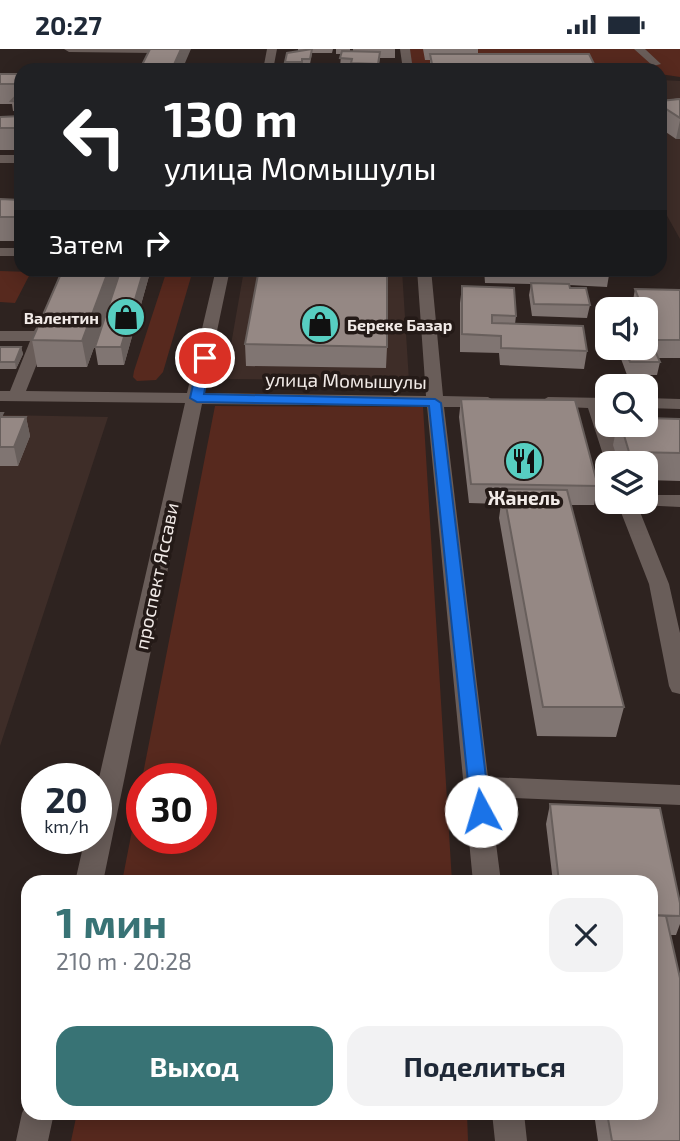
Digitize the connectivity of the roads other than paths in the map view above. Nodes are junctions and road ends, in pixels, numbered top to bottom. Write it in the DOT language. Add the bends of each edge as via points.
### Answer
graph roads {
  1 [pos="69,49"];
  2 [pos="639,49"];
  3 [pos="152,53"];
  4 [pos="655,63"];
  5 [pos="221,277"];
  6 [pos="425,277"];
  7 [pos="50,314"];
  8 [pos="0,336"];
  9 [pos="40,336"];
  10 [pos="8,396"];
  11 [pos="197,398"];
  12 [pos="435,403"];
  13 [pos="595,403"];
  14 [pos="658,403"];
  15 [pos="680,404"];
  16 [pos="658,501"];
  17 [pos="680,501"];
  18 [pos="631,514"];
  19 [pos="680,686"];
  20 [pos="479,787"];
  21 [pos="680,795"];
  22 [pos="91,875"];
  23 [pos="486,875"];
  24 [pos="36,1120"];
  25 [pos="509,1120"];
  26 [pos="32,1141"];
  27 [pos="511,1141"];
  1 -- 3 [label="street"];
  2 -- 4 [label="street"];
  5 -- 11 [label="street, проспект Яссави"];
  6 -- 12 [label="street"];
  7 -- 9 [label="street"];
  8 -- 9 [label="street"];
  9 -- 10 [label="street"];
  10 -- 11 [label="street, улица Момышулы"];
  11 -- 12 [label="street, улица Момышулы"];
  11 -- 22 [label="street, проспект Яссави"];
  12 -- 13 [label="street, улица Момышулы"];
  12 -- 20 [label="street"];
  14 -- 15 [label="street"];
  16 -- 17 [label="street"];
  18 -- 19 [label="street" via="659,584"];
  20 -- 21 [label="street"];
  20 -- 23 [label="street"];
  24 -- 26 [label="street"];
  25 -- 27 [label="street"];
}
